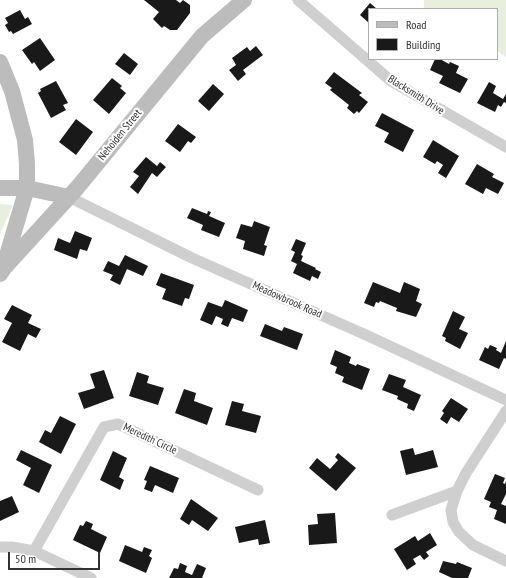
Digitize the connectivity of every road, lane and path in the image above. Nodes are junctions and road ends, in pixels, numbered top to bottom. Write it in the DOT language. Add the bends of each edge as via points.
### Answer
graph roads {
  1 [pos="244,0"];
  2 [pos="298,0"];
  3 [pos="0,62"];
  4 [pos="506,147"];
  5 [pos="0,188"];
  6 [pos="27,188"];
  7 [pos="69,197"];
  8 [pos="2,271"];
  9 [pos="506,400"];
  10 [pos="506,411"];
  11 [pos="258,490"];
  12 [pos="457,491"];
  13 [pos="392,515"];
  14 [pos="0,547"];
  15 [pos="34,551"];
  16 [pos="506,561"];
  17 [pos="91,578"];
  1 -- 7 [label="street, Nehoiden Street" via="202,36"];
  2 -- 4 [label="street, Blacksmith Drive" via="391,81"];
  3 -- 6 [label="street" via="12,91 25,140"];
  5 -- 6 [label="street"];
  6 -- 7 [label="street"];
  6 -- 8 [label="street"];
  7 -- 8 [label="street, Nehoiden Street"];
  7 -- 9 [label="street, Meadowbrook Road" via="192,258"];
  10 -- 12 [label="street"];
  11 -- 15 [label="street, Meredith Circle" via="118,424 104,427"];
  12 -- 13 [label="street"];
  12 -- 16 [label="street" via="451,510 453,522 459,532 473,546"];
  14 -- 15 [label="street"];
  15 -- 17 [label="street"];
}
